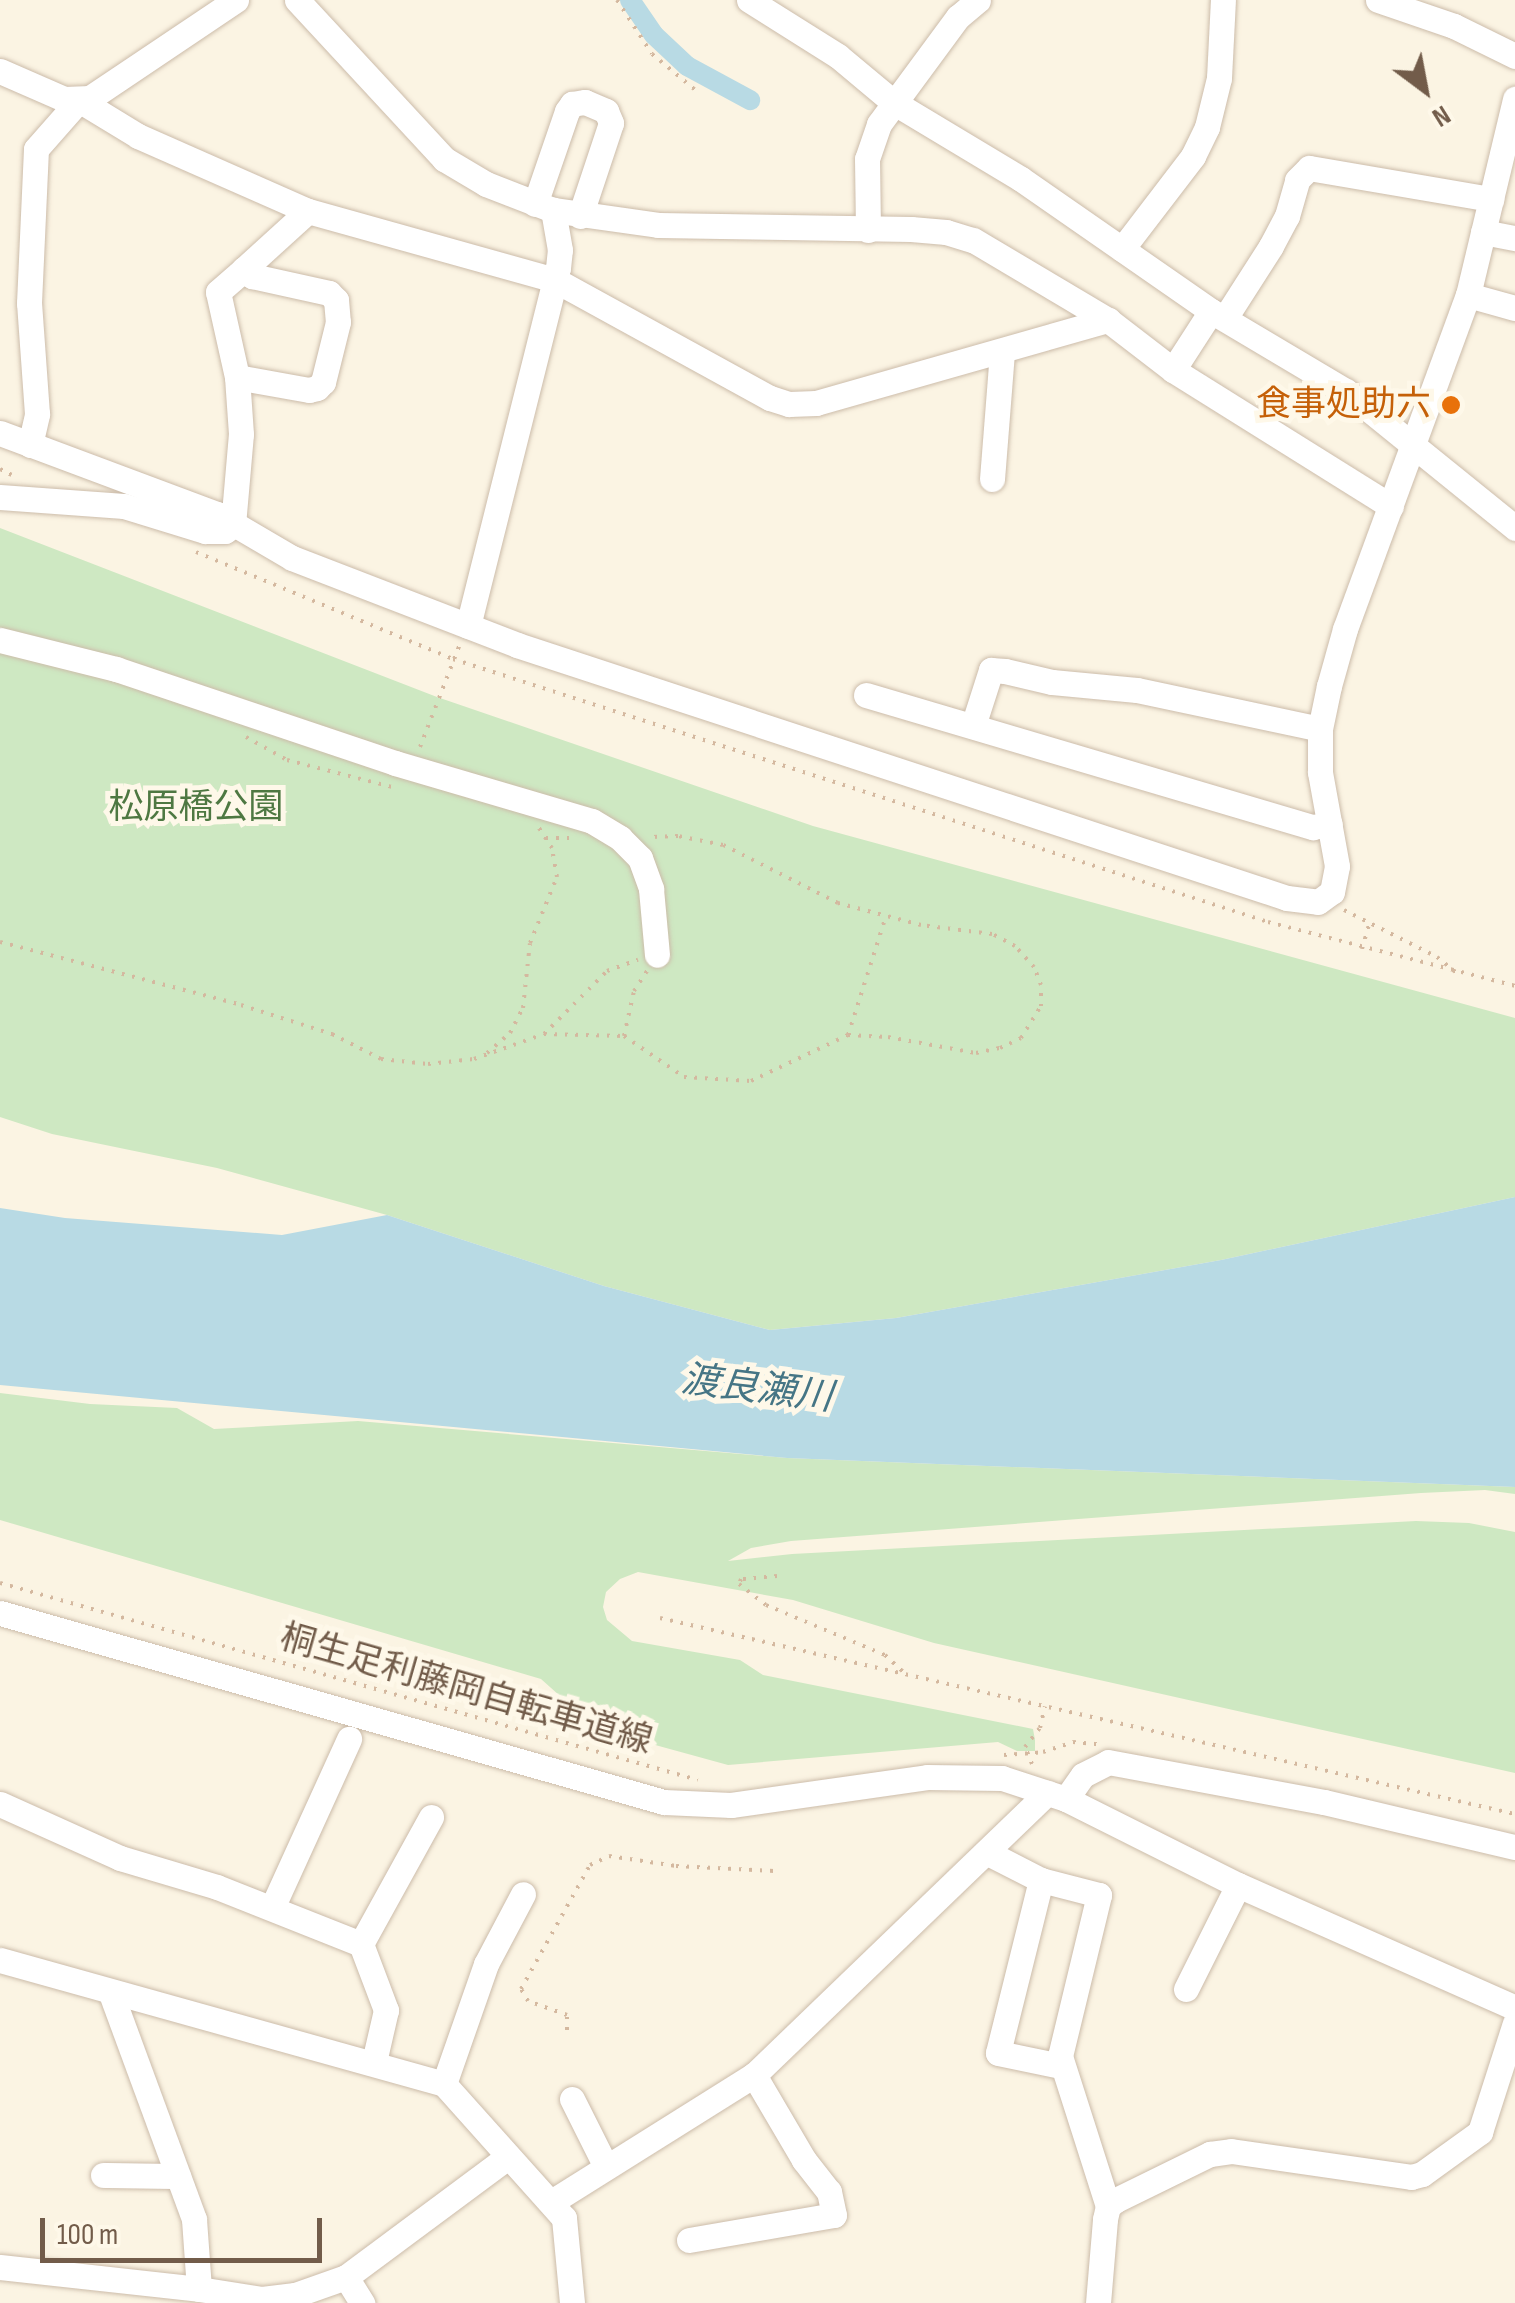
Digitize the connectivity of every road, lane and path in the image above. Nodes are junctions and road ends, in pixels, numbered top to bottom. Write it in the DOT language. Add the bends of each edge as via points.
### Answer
graph roads {
  1 [pos="236,0"];
  2 [pos="296,0"];
  3 [pos="616,0"];
  4 [pos="748,0"];
  5 [pos="978,0"];
  6 [pos="1223,0"];
  7 [pos="1378,0"];
  8 [pos="1515,56"];
  9 [pos="0,71"];
  10 [pos="699,93"];
  11 [pos="1515,99"];
  12 [pos="80,100"];
  13 [pos="893,102"];
  14 [pos="1491,199"];
  15 [pos="544,207"];
  16 [pos="308,211"];
  17 [pos="580,216"];
  18 [pos="868,230"];
  19 [pos="1483,232"];
  20 [pos="1515,238"];
  21 [pos="1122,249"];
  22 [pos="244,269"];
  23 [pos="554,280"];
  24 [pos="1468,296"];
  25 [pos="1515,308"];
  26 [pos="1218,314"];
  27 [pos="1108,320"];
  28 [pos="1002,351"];
  29 [pos="1173,370"];
  30 [pos="238,377"];
  31 [pos="0,433"];
  32 [pos="30,444"];
  33 [pos="1414,446"];
  34 [pos="0,470"];
  35 [pos="992,479"];
  36 [pos="8,487"];
  37 [pos="1390,506"];
  38 [pos="233,525"];
  39 [pos="1515,528"];
  40 [pos="185,548"];
  41 [pos="468,626"];
  42 [pos="0,640"];
  43 [pos="453,659"];
  44 [pos="866,695"];
  45 [pos="973,726"];
  46 [pos="233,730"];
  47 [pos="1320,730"];
  48 [pos="410,779"];
  49 [pos="536,824"];
  50 [pos="1330,824"];
  51 [pos="620,838"];
  52 [pos="1328,899"];
  53 [pos="886,914"];
  54 [pos="1368,922"];
  55 [pos="0,942"];
  56 [pos="1362,948"];
  57 [pos="658,955"];
  58 [pos="1457,974"];
  59 [pos="1515,986"];
  60 [pos="544,1034"];
  61 [pos="624,1036"];
  62 [pos="848,1036"];
  63 [pos="487,1053"];
  64 [pos="777,1576"];
  65 [pos="0,1583"];
  66 [pos="0,1612"];
  67 [pos="660,1618"];
  68 [pos="905,1674"];
  69 [pos="1046,1706"];
  70 [pos="349,1739"];
  71 [pos="1026,1755"];
  72 [pos="1264,1758"];
  73 [pos="1256,1762"];
  74 [pos="700,1781"];
  75 [pos="1057,1796"];
  76 [pos="0,1804"];
  77 [pos="1515,1814"];
  78 [pos="431,1817"];
  79 [pos="1515,1848"];
  80 [pos="988,1853"];
  81 [pos="774,1871"];
  82 [pos="1040,1880"];
  83 [pos="1238,1885"];
  84 [pos="523,1894"];
  85 [pos="272,1908"];
  86 [pos="361,1944"];
  87 [pos="0,1960"];
  88 [pos="1186,1989"];
  89 [pos="111,1993"];
  90 [pos="1515,2008"];
  91 [pos="1515,2024"];
  92 [pos="567,2030"];
  93 [pos="374,2062"];
  94 [pos="1061,2066"];
  95 [pos="754,2075"];
  96 [pos="444,2084"];
  97 [pos="572,2099"];
  98 [pos="506,2158"];
  99 [pos="606,2167"];
  100 [pos="103,2175"];
  101 [pos="178,2176"];
  102 [pos="553,2202"];
  103 [pos="1108,2206"];
  104 [pos="688,2240"];
  105 [pos="0,2266"];
  106 [pos="346,2277"];
  107 [pos="200,2289"];
  108 [pos="362,2303"];
  109 [pos="572,2303"];
  110 [pos="1098,2303"];
  1 -- 12 [label="street" via="103,92"];
  2 -- 15 [label="street" via="444,159"];
  3 -- 10 [label="path" via="652,54"];
  4 -- 13 [label="street" via="838,56"];
  5 -- 13 [label="street"];
  6 -- 21 [label="street" via="1207,127 1193,156"];
  7 -- 8 [label="street"];
  9 -- 12 [label="street"];
  11 -- 14 [label="street"];
  12 -- 16 [label="street" via="138,136"];
  12 -- 32 [label="street" via="36,149 29,264 36,414"];
  13 -- 18 [label="street" via="870,144"];
  13 -- 21 [label="street"];
  14 -- 19 [label="street"];
  14 -- 26 [label="street" via="1309,168 1297,180 1271,246"];
  15 -- 17 [label="street"];
  15 -- 17 [label="street" via="567,111 585,102 606,111 611,122"];
  15 -- 23 [label="street" via="560,250"];
  16 -- 22 [label="street"];
  16 -- 23 [label="street"];
  17 -- 18 [label="street"];
  18 -- 27 [label="street" via="946,232 973,240"];
  19 -- 20 [label="street"];
  19 -- 24 [label="street"];
  21 -- 26 [label="street"];
  22 -- 30 [label="street" via="218,292"];
  22 -- 30 [label="street" via="329,294 340,312 317,388"];
  23 -- 28 [label="street" via="789,404 816,403"];
  23 -- 41 [label="street"];
  24 -- 25 [label="street"];
  24 -- 33 [label="street"];
  26 -- 29 [label="street"];
  26 -- 33 [label="street" via="1346,391"];
  27 -- 28 [label="street"];
  27 -- 29 [label="street"];
  28 -- 35 [label="street"];
  29 -- 37 [label="street"];
  30 -- 38 [label="street"];
  31 -- 32 [label="street"];
  32 -- 38 [label="street"];
  33 -- 37 [label="street"];
  33 -- 39 [label="street"];
  34 -- 36 [label="path"];
  36 -- 38 [label="street" via="124,506 216,534"];
  37 -- 47 [label="street" via="1345,629"];
  38 -- 41 [label="street" via="292,558"];
  40 -- 43 [label="path"];
  41 -- 52 [label="street" via="705,710 1287,898"];
  42 -- 48 [label="street" via="116,669"];
  43 -- 48 [label="path"];
  43 -- 56 [label="path"];
  44 -- 45 [label="street"];
  45 -- 47 [label="street" via="991,670 1005,670 1138,690"];
  45 -- 50 [label="street" via="1314,827"];
  46 -- 48 [label="path" via="287,760"];
  47 -- 50 [label="street"];
  48 -- 51 [label="street" via="592,821"];
  49 -- 63 [label="path" via="552,848 557,877 530,943 524,1008 510,1033"];
  50 -- 52 [label="street" via="1337,866"];
  51 -- 53 [label="path" via="678,836 723,846 823,896"];
  51 -- 57 [label="street" via="640,858 651,889"];
  52 -- 54 [label="path"];
  53 -- 62 [label="path"];
  53 -- 62 [label="path" via="992,934 1015,946 1034,967 1041,1006 1021,1038 976,1053"];
  54 -- 56 [label="path"];
  54 -- 58 [label="path" via="1447,962"];
  55 -- 63 [label="path" via="241,1005 332,1034 381,1060 428,1064"];
  56 -- 58 [label="path"];
  57 -- 60 [label="path" via="607,972"];
  57 -- 61 [label="path" via="634,992"];
  58 -- 59 [label="path"];
  60 -- 61 [label="path"];
  60 -- 63 [label="path"];
  61 -- 62 [label="path" via="684,1077 714,1082 750,1081"];
  64 -- 68 [label="path" via="739,1584 766,1604 885,1655"];
  65 -- 74 [label="path, 桐生足利藤岡自転車道線"];
  66 -- 75 [label="street" via="664,1802 732,1805 976,1775"];
  67 -- 68 [label="path"];
  68 -- 69 [label="path"];
  69 -- 71 [label="path"];
  69 -- 72 [label="path"];
  70 -- 85 [label="street"];
  72 -- 73 [label="path"];
  72 -- 77 [label="path"];
  75 -- 79 [label="street" via="1094,1767 1121,1764 1324,1802"];
  75 -- 80 [label="street"];
  75 -- 83 [label="street"];
  76 -- 85 [label="street" via="120,1858"];
  78 -- 86 [label="street"];
  80 -- 82 [label="street"];
  80 -- 95 [label="street"];
  81 -- 92 [label="path" via="609,1856 590,1865 521,1989 528,2001 567,2015"];
  82 -- 94 [label="street" via="1099,1895"];
  82 -- 94 [label="street" via="998,2053"];
  83 -- 88 [label="street"];
  83 -- 90 [label="street"];
  84 -- 96 [label="street" via="486,1964"];
  85 -- 86 [label="street"];
  86 -- 93 [label="street" via="386,2010"];
  87 -- 89 [label="street"];
  89 -- 93 [label="street"];
  89 -- 101 [label="street"];
  91 -- 103 [label="street" via="1480,2132 1422,2174 1231,2150 1210,2154"];
  93 -- 96 [label="street"];
  94 -- 103 [label="street"];
  95 -- 99 [label="street"];
  95 -- 104 [label="street" via="830,2192 834,2215"];
  96 -- 98 [label="street"];
  97 -- 99 [label="street"];
  98 -- 102 [label="street"];
  98 -- 106 [label="street"];
  99 -- 102 [label="street"];
  100 -- 101 [label="street"];
  101 -- 107 [label="street" via="194,2219"];
  102 -- 109 [label="street" via="564,2218"];
  103 -- 110 [label="street"];
  105 -- 107 [label="street"];
  106 -- 107 [label="street" via="262,2299"];
  106 -- 108 [label="street"];
}
